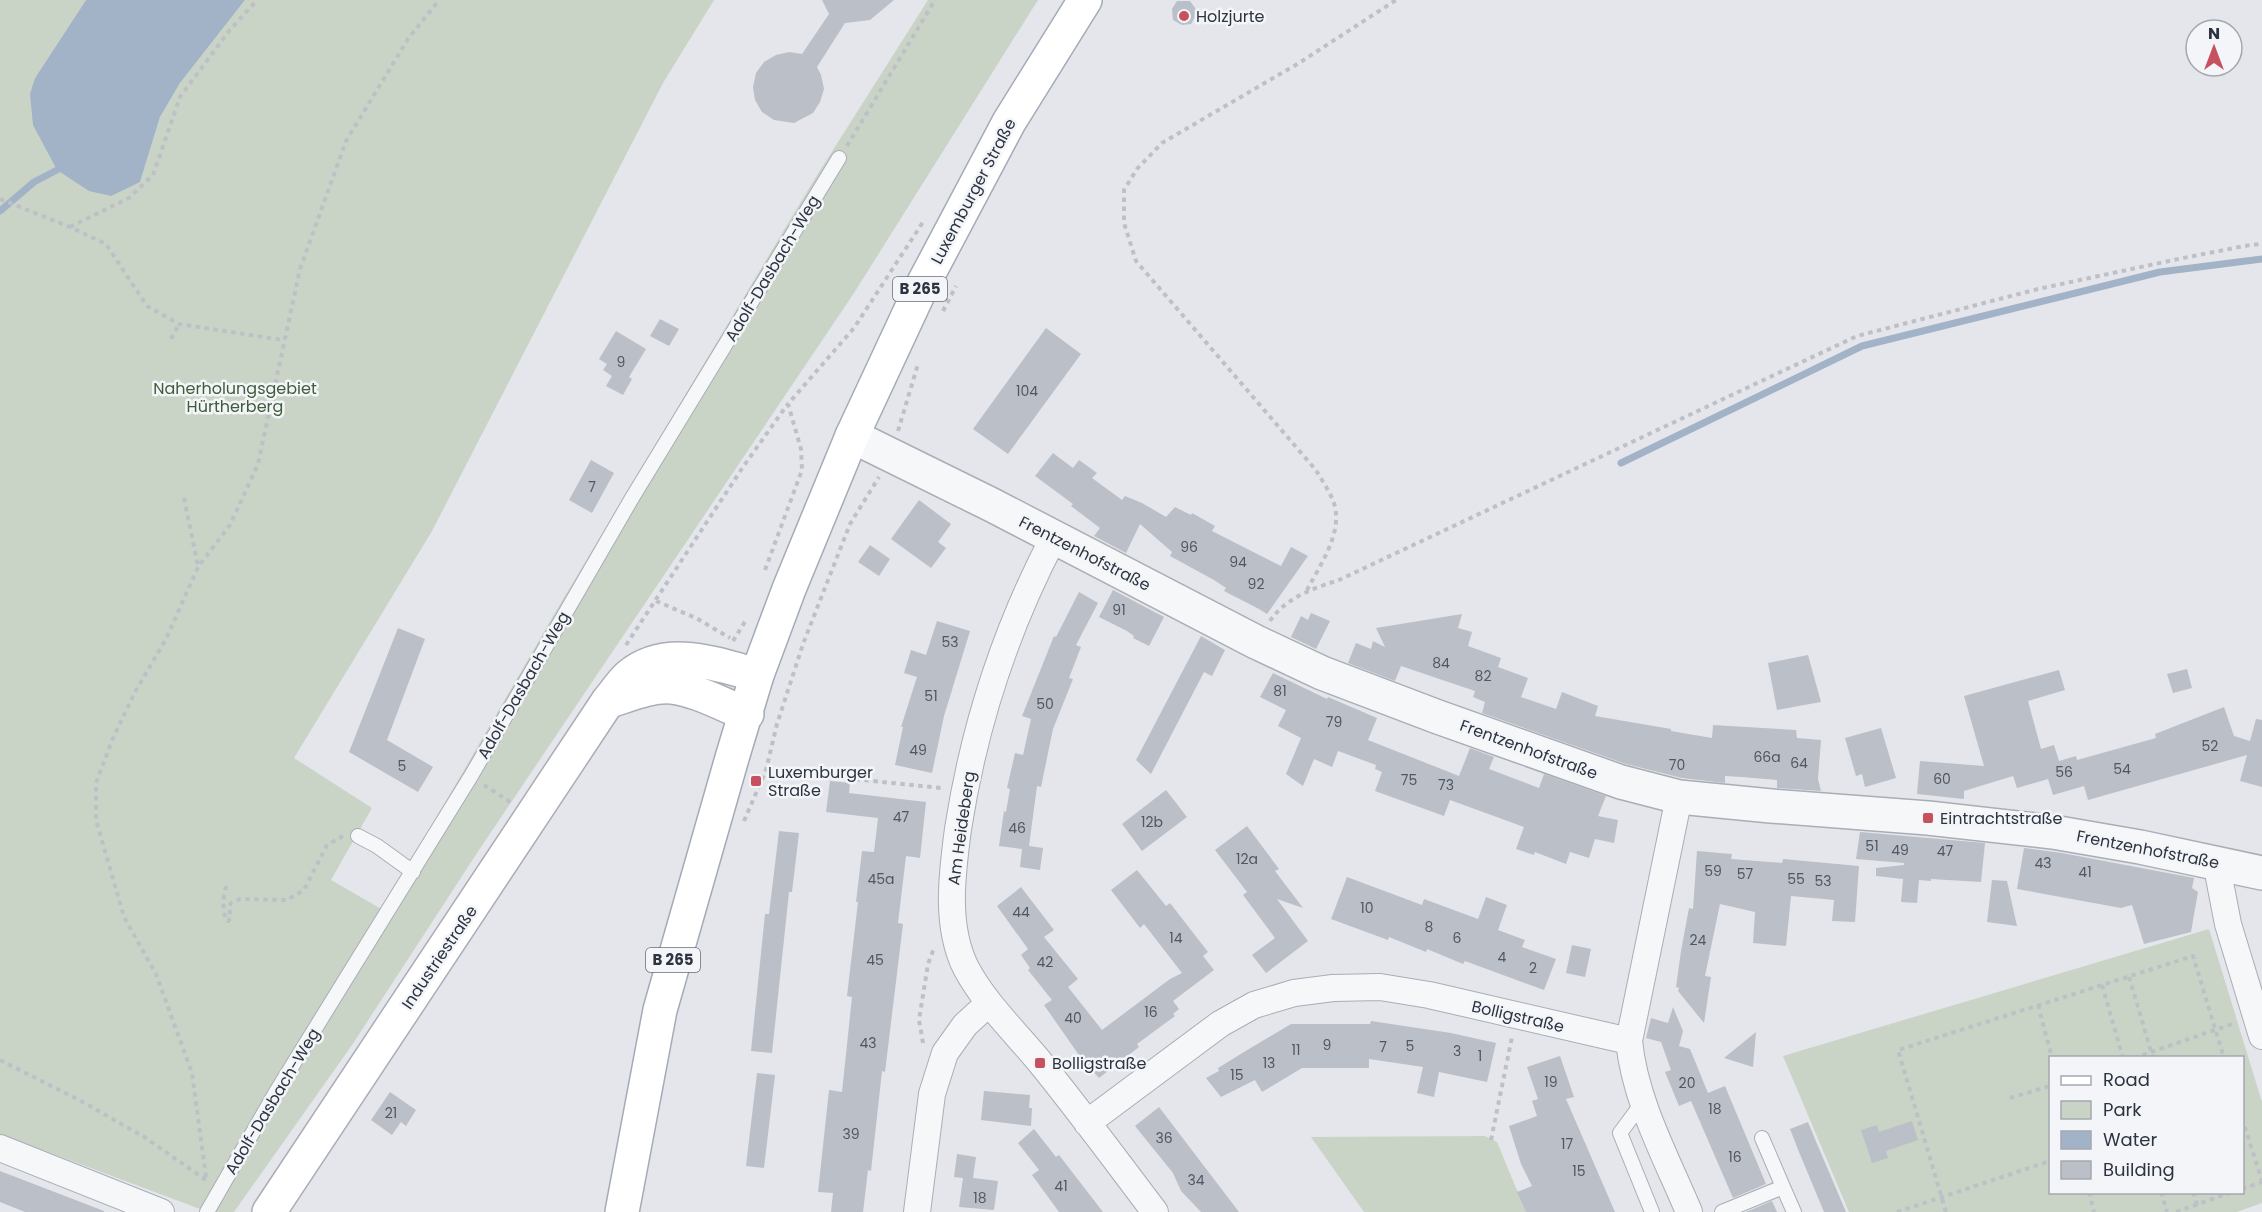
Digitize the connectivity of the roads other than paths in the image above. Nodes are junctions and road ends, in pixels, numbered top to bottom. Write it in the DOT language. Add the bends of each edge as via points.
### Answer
graph roads {
  1 [pos="1085,0"];
  2 [pos="839,158"];
  3 [pos="852,436"];
  4 [pos="1054,537"];
  5 [pos="758,675"];
  6 [pos="608,701"];
  7 [pos="747,714"];
  8 [pos="1679,797"];
  9 [pos="358,836"];
  10 [pos="2216,862"];
  11 [pos="413,872"];
  12 [pos="2262,873"];
  13 [pos="989,1003"];
  14 [pos="2259,1025"];
  15 [pos="1629,1041"];
  16 [pos="1643,1102"];
  17 [pos="1087,1122"];
  18 [pos="1762,1137"];
  19 [pos="0,1148"];
  20 [pos="1783,1186"];
  21 [pos="161,1212"];
  22 [pos="207,1212"];
  23 [pos="268,1212"];
  24 [pos="622,1212"];
  25 [pos="917,1212"];
  26 [pos="1155,1212"];
  27 [pos="1652,1212"];
  28 [pos="1689,1212"];
  29 [pos="1722,1212"];
  30 [pos="1794,1212"];
  1 -- 3 [label="main road, Luxemburger Straße / B 265" via="1009,122 920,290"];
  2 -- 11 [label="lane, Adolf-Dasbach-Weg" via="632,498"];
  3 -- 4 [label="street, Frentzenhofstraße"];
  3 -- 5 [label="main road, Luxemburger Straße / B 265"];
  4 -- 8 [label="street, Frentzenhofstraße" via="1322,673 1621,782"];
  4 -- 13 [label="street, Am Heideberg" via="1034,574 991,682 964,791 955,854 952,907 956,935 966,967"];
  5 -- 6 [label="main road, Industriestraße" via="690,659 660,660 630,676"];
  5 -- 7 [label="main road, Luxemburger Straße / B 265"];
  6 -- 7 [label="main road" via="671,687"];
  6 -- 23 [label="main road, Industriestraße"];
  7 -- 24 [label="main road, Luxemburger Straße / B 265" via="660,1010"];
  8 -- 10 [label="street, Frentzenhofstraße" via="2053,832"];
  8 -- 15 [label="street"];
  9 -- 11 [label="lane"];
  10 -- 12 [label="street, Frentzenhofstraße"];
  10 -- 14 [label="street" via="2228,924"];
  11 -- 22 [label="lane, Adolf-Dasbach-Weg" via="276,1092"];
  13 -- 17 [label="street, Am Heideberg"];
  13 -- 25 [label="street" via="965,1025 945,1053 932,1094"];
  15 -- 16 [label="street"];
  15 -- 17 [label="street, Bolligstraße" via="1380,987 1294,993 1254,1005 1220,1024"];
  16 -- 27 [label="lane" via="1620,1134"];
  16 -- 28 [label="street"];
  17 -- 26 [label="street, Am Heideberg"];
  18 -- 20 [label="lane"];
  19 -- 21 [label="street"];
  20 -- 29 [label="lane"];
  20 -- 30 [label="lane"];
}
